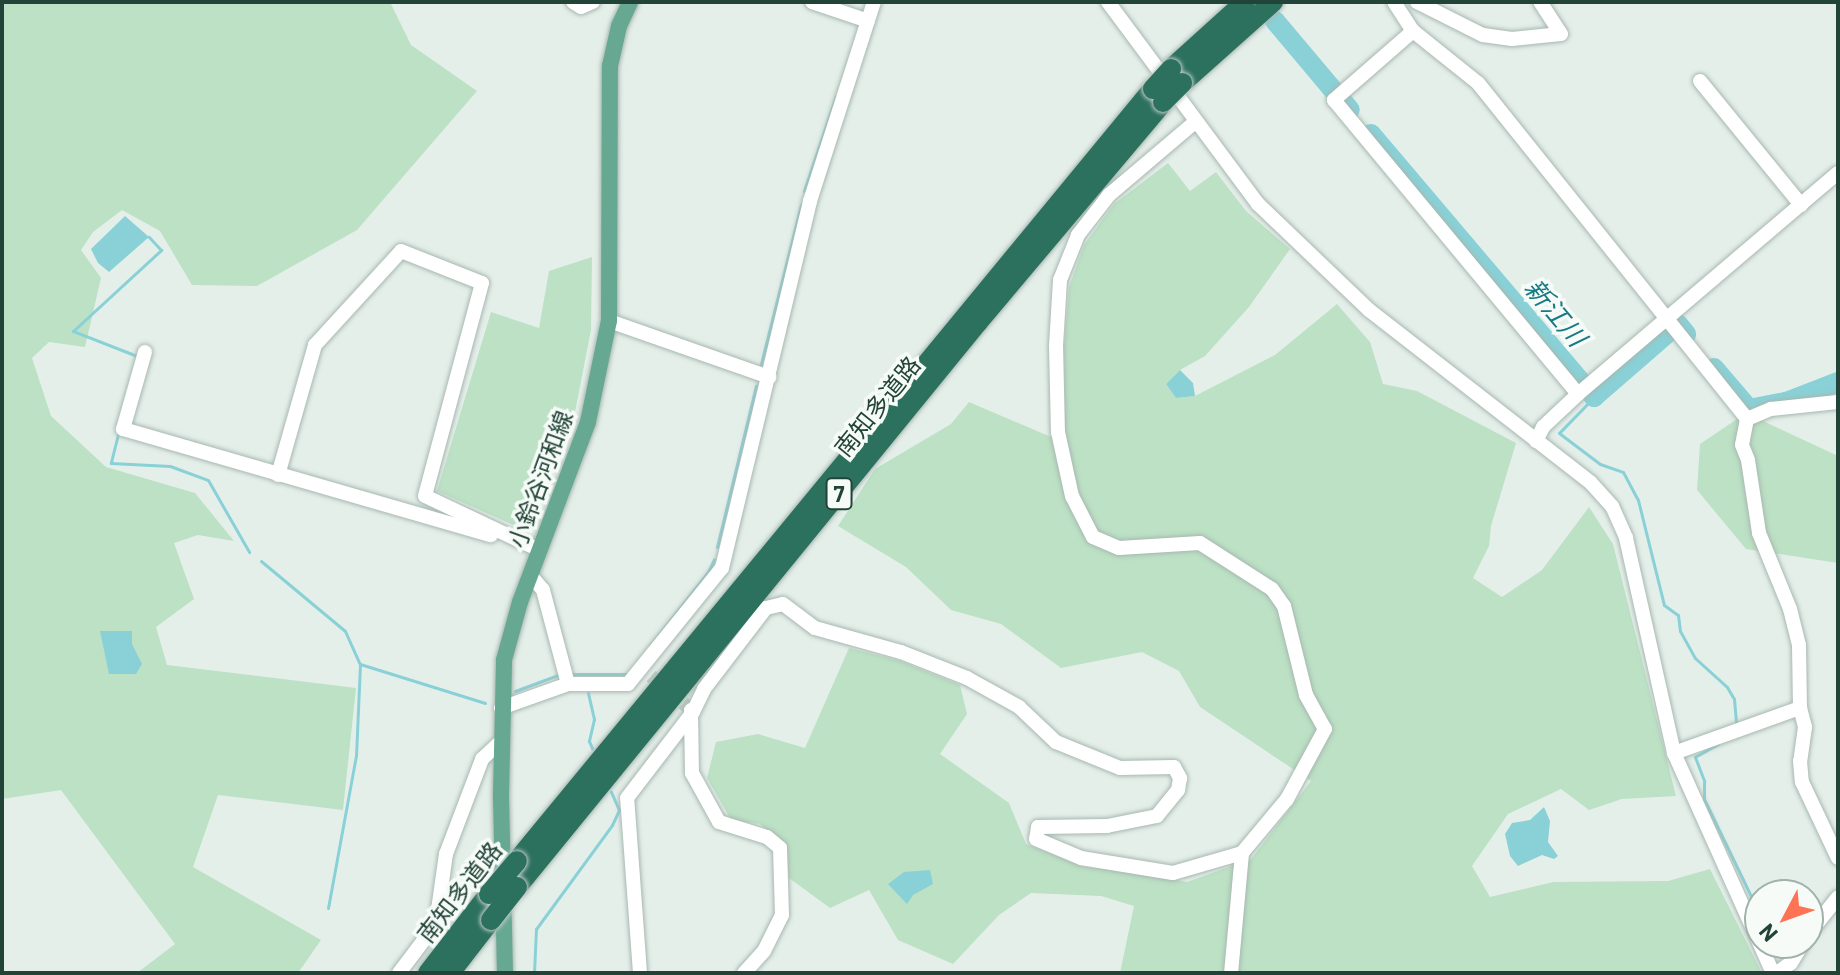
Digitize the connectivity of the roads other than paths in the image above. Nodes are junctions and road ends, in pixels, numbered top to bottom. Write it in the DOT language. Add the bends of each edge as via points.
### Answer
graph roads {
  1 [pos="573,2"];
  2 [pos="593,2"];
  3 [pos="630,2"];
  4 [pos="812,2"];
  5 [pos="874,2"];
  6 [pos="1108,2"];
  7 [pos="1245,2"];
  8 [pos="1273,2"];
  9 [pos="1394,2"];
  10 [pos="1417,2"];
  11 [pos="1540,2"];
  12 [pos="868,21"];
  13 [pos="1413,31"];
  14 [pos="1176,76"];
  15 [pos="1700,81"];
  16 [pos="1158,96"];
  17 [pos="1195,122"];
  18 [pos="1838,173"];
  19 [pos="1801,205"];
  20 [pos="609,321"];
  21 [pos="1669,325"];
  22 [pos="145,352"];
  23 [pos="769,377"];
  24 [pos="1578,394"];
  25 [pos="1836,400"];
  26 [pos="1747,419"];
  27 [pos="1536,441"];
  28 [pos="278,475"];
  29 [pos="536,548"];
  30 [pos="531,576"];
  31 [pos="568,684"];
  32 [pos="501,708"];
  33 [pos="1800,708"];
  34 [pos="690,710"];
  35 [pos="501,741"];
  36 [pos="1674,753"];
  37 [pos="1242,853"];
  38 [pos="1838,858"];
  39 [pos="1838,897"];
  40 [pos="1824,915"];
  41 [pos="1793,959"];
  42 [pos="749,971"];
  43 [pos="399,973"];
  44 [pos="428,973"];
  45 [pos="450,973"];
  46 [pos="505,973"];
  47 [pos="640,973"];
  48 [pos="1231,973"];
  49 [pos="1775,973"];
  1 -- 2 [label="street" via="581,7"];
  3 -- 20 [label="main road, 小鈴谷河和線" via="610,66"];
  4 -- 12 [label="street"];
  5 -- 12 [label="street"];
  6 -- 17 [label="street"];
  7 -- 14 [label="highway, 南知多道路 / 7"];
  8 -- 14 [label="highway, 南知多道路 / 7"];
  9 -- 13 [label="street"];
  10 -- 11 [label="street" via="1483,35 1512,39 1561,34"];
  12 -- 23 [label="street" via="810,201"];
  13 -- 21 [label="street" via="1478,83"];
  13 -- 24 [label="street" via="1334,100"];
  14 -- 16 [label="highway, 南知多道路 / 7, bridge"];
  15 -- 19 [label="street"];
  16 -- 44 [label="highway, 南知多道路 / 7, bridge"];
  16 -- 45 [label="highway, 南知多道路 / 7, bridge"];
  17 -- 27 [label="street" via="1258,204 1369,310"];
  17 -- 37 [label="street" via="1109,195 1078,235 1060,280 1058,432 1072,496 1093,537 1119,548 1200,543 1272,589 1284,606 1306,695 1325,729 1287,799"];
  18 -- 19 [label="street"];
  19 -- 21 [label="street"];
  20 -- 23 [label="street"];
  20 -- 29 [label="main road, 小鈴谷河和線" via="588,422"];
  21 -- 24 [label="street"];
  21 -- 26 [label="street"];
  22 -- 28 [label="street" via="123,429"];
  23 -- 31 [label="street" via="722,568 647,673 628,684"];
  24 -- 27 [label="street" via="1543,427"];
  25 -- 26 [label="street" via="1771,409"];
  26 -- 33 [label="street" via="1742,445 1759,533 1799,645"];
  27 -- 36 [label="street" via="1591,483 1621,522"];
  28 -- 29 [label="street"];
  28 -- 29 [label="street" via="315,345 401,251 482,283 425,496"];
  29 -- 30 [label="main road, 小鈴谷河和線"];
  30 -- 31 [label="street" via="543,590"];
  30 -- 32 [label="main road, 小鈴谷河和線" via="504,660"];
  31 -- 32 [label="street"];
  32 -- 35 [label="main road, 小鈴谷河和線"];
  33 -- 36 [label="street"];
  33 -- 38 [label="street" via="1805,727 1802,782"];
  34 -- 37 [label="street" via="766,608 783,604 815,628 901,652 967,678 1019,707 1056,742 1120,768 1174,767 1180,778 1178,790 1157,816 1107,826 1038,827 1036,839 1081,858 1173,873"];
  34 -- 42 [label="street" via="692,773 719,822 767,837 780,848 782,915"];
  34 -- 47 [label="street" via="627,798"];
  35 -- 43 [label="street" via="482,759 446,854 436,924"];
  35 -- 46 [label="main road, 小鈴谷河和線"];
  36 -- 49 [label="street"];
  37 -- 48 [label="street"];
  39 -- 40 [label="street"];
  41 -- 49 [label="street"];
}
